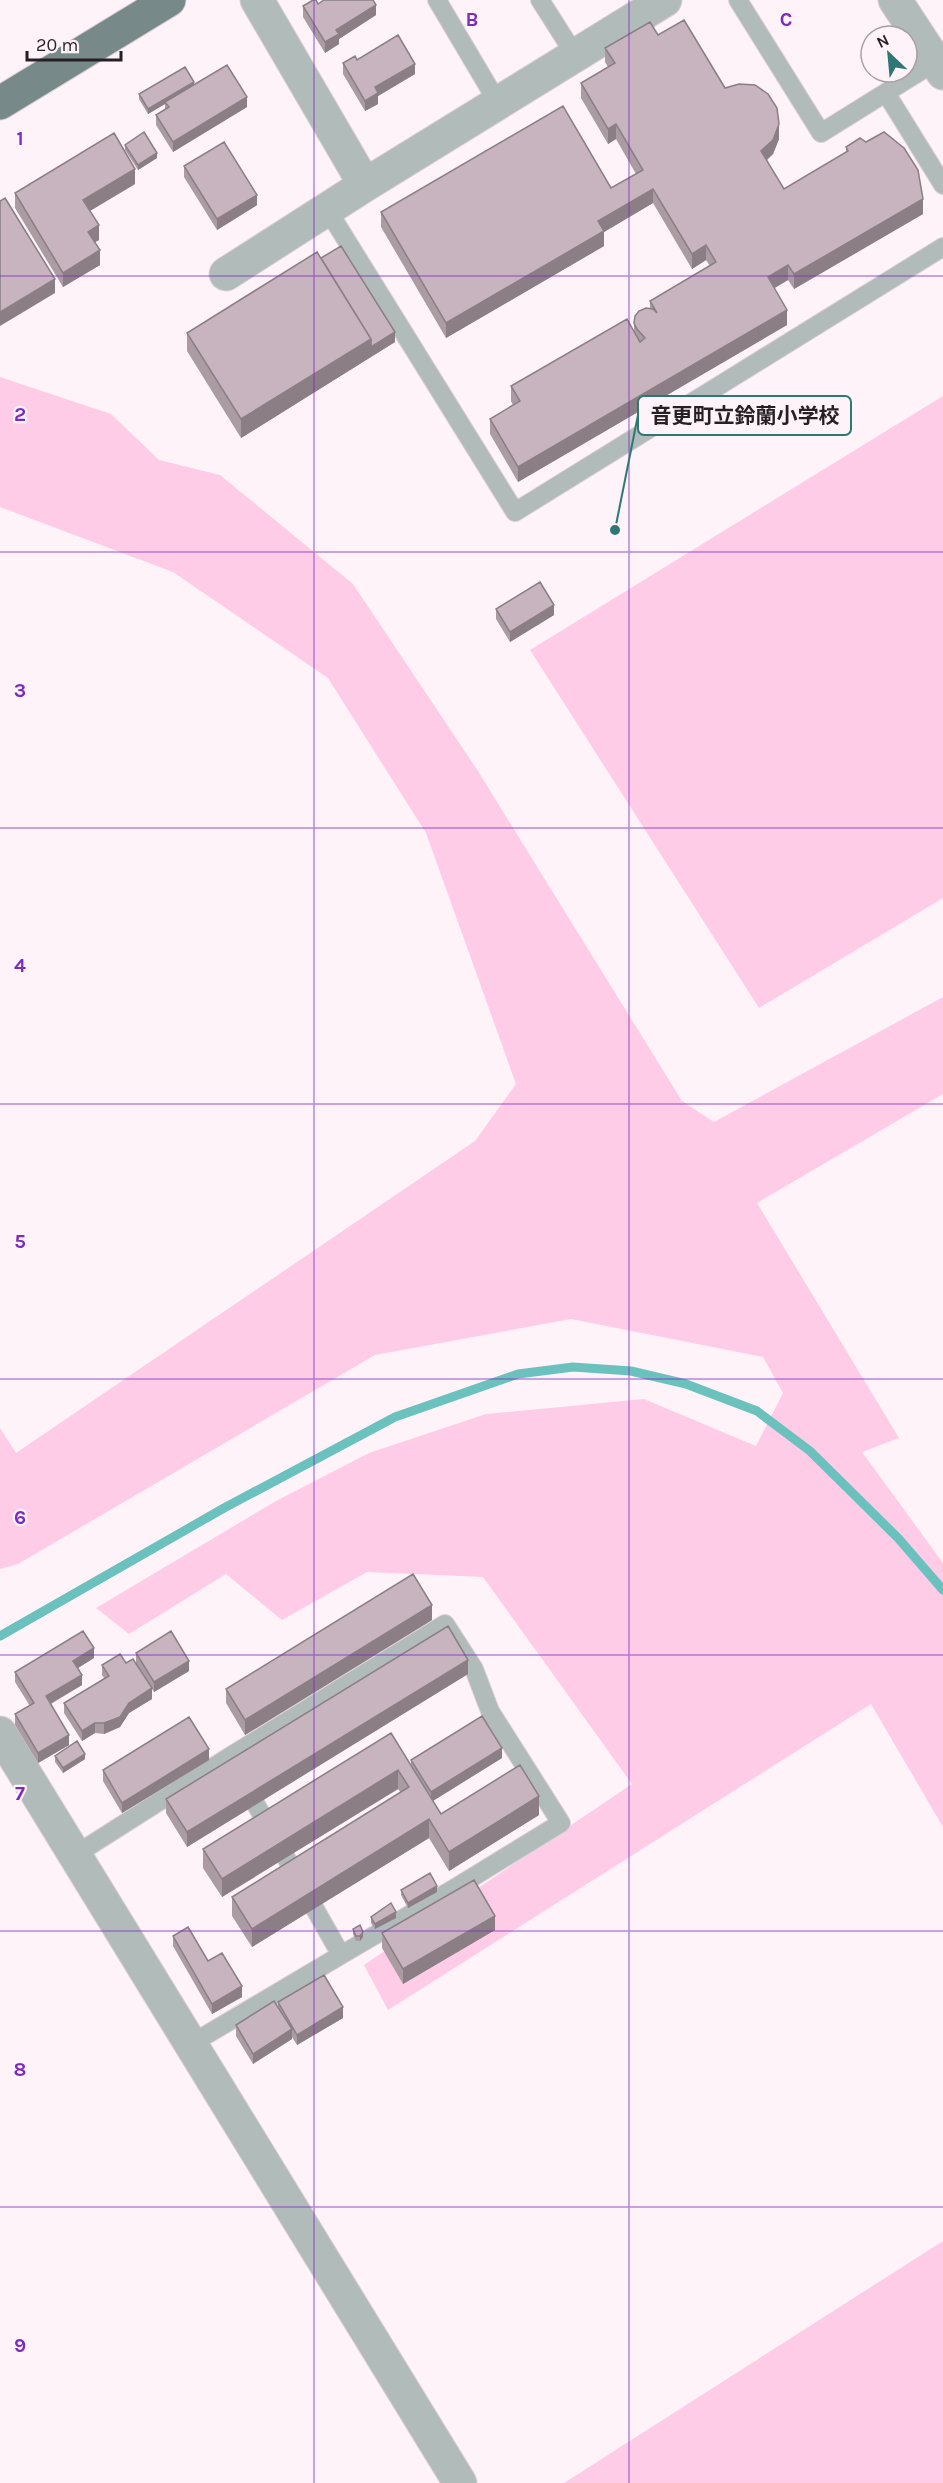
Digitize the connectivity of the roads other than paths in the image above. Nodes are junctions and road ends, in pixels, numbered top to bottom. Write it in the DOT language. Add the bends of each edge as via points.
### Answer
graph roads {
  1 [pos="169,0"];
  2 [pos="257,0"];
  3 [pos="438,0"];
  4 [pos="540,0"];
  5 [pos="665,0"];
  6 [pos="738,0"];
  7 [pos="895,0"];
  8 [pos="575,55"];
  9 [pos="939,68"];
  10 [pos="886,93"];
  11 [pos="0,103"];
  12 [pos="498,103"];
  13 [pos="365,185"];
  14 [pos="943,185"];
  15 [pos="327,209"];
  16 [pos="943,247"];
  17 [pos="226,274"];
  18 [pos="0,1733"];
  19 [pos="229,1757"];
  20 [pos="75,1855"];
  21 [pos="341,1955"];
  22 [pos="191,2044"];
  23 [pos="460,2483"];
  1 -- 11 [label="main road"];
  2 -- 13 [label="street"];
  3 -- 12 [label="lane"];
  4 -- 8 [label="lane"];
  5 -- 8 [label="street"];
  6 -- 10 [label="lane" via="820,134"];
  7 -- 9 [label="street"];
  8 -- 12 [label="street"];
  9 -- 10 [label="lane"];
  10 -- 14 [label="lane"];
  12 -- 13 [label="street"];
  13 -- 15 [label="street"];
  15 -- 16 [label="lane" via="515,512"];
  15 -- 17 [label="street"];
  18 -- 20 [label="street"];
  19 -- 20 [label="lane"];
  19 -- 21 [label="lane"];
  19 -- 21 [label="lane" via="445,1624 474,1669 490,1711 561,1823"];
  20 -- 22 [label="street"];
  21 -- 22 [label="lane"];
  22 -- 23 [label="street"];
}
